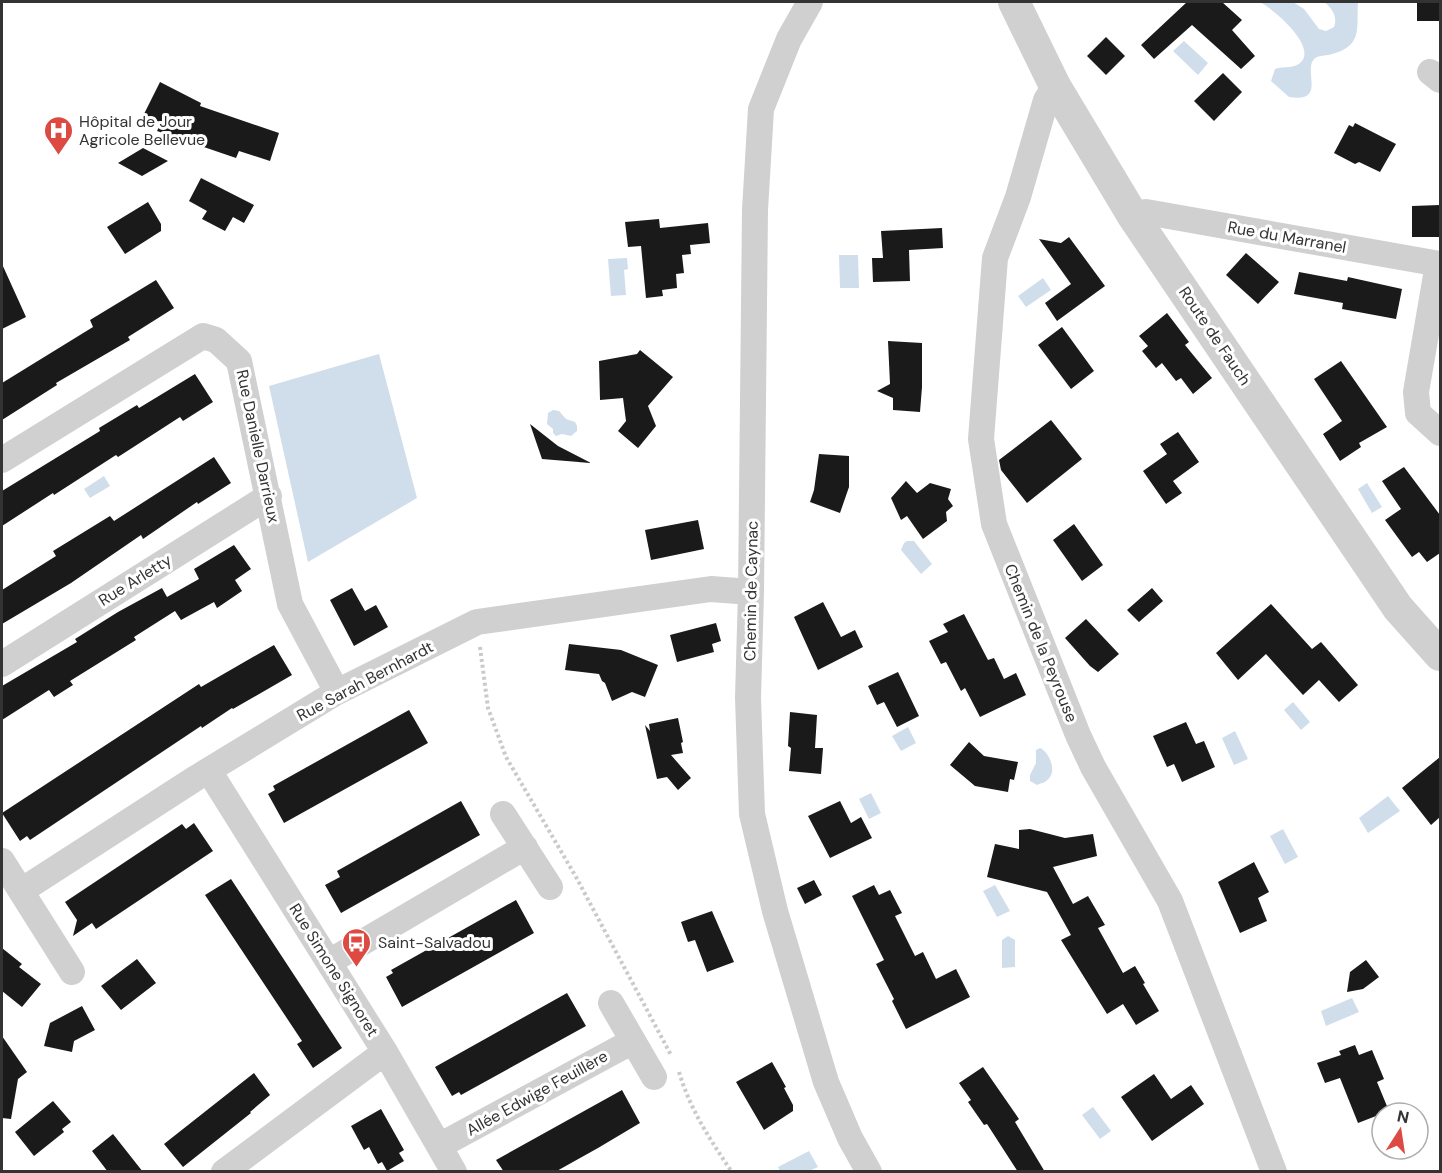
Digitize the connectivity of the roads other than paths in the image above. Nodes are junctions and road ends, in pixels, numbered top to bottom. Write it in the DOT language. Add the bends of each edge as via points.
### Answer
graph roads {
  1 [pos="810,2"];
  2 [pos="1014,2"];
  3 [pos="1055,86"];
  4 [pos="1134,216"];
  5 [pos="1439,264"];
  6 [pos="1440,434"];
  7 [pos="2,460"];
  8 [pos="269,496"];
  9 [pos="751,592"];
  10 [pos="1440,655"];
  11 [pos="2,664"];
  12 [pos="337,692"];
  13 [pos="209,771"];
  14 [pos="503,814"];
  15 [pos="525,847"];
  16 [pos="2,861"];
  17 [pos="550,886"];
  18 [pos="21,891"];
  19 [pos="329,963"];
  20 [pos="72,972"];
  21 [pos="611,1003"];
  22 [pos="633,1041"];
  23 [pos="385,1052"];
  24 [pos="654,1077"];
  25 [pos="441,1145"];
  26 [pos="224,1172"];
  27 [pos="454,1172"];
  28 [pos="868,1172"];
  29 [pos="1274,1172"];
  1 -- 9 [label="street, Chemin de Caynac" via="789,39 761,110"];
  2 -- 3 [label="street, Route de Fauch"];
  3 -- 4 [label="street, Route de Fauch"];
  3 -- 29 [label="street, Chemin de la Peyrouse" via="1046,100 1018,197 995,258 981,439 994,524 1078,735 1170,901"];
  4 -- 5 [label="street, Rue du Marranel" via="1146,212"];
  4 -- 10 [label="street, Route de Fauch" via="1398,608"];
  5 -- 6 [label="street" via="1416,392 1418,413"];
  7 -- 8 [label="street, Rue Danielle Darrieux" via="203,336 216,340 239,361"];
  8 -- 11 [label="street, Rue Arletty"];
  8 -- 12 [label="street, Rue Danielle Darrieux" via="291,604"];
  9 -- 12 [label="street, Rue Sarah Bernhardt" via="711,589 477,622"];
  9 -- 28 [label="street, Chemin de Caynac" via="748,698 752,814 775,911 826,1082"];
  12 -- 13 [label="street, Rue Sarah Bernhardt"];
  13 -- 18 [label="street, Rue Sarah Bernhardt"];
  13 -- 19 [label="street, Rue Simone Signoret"];
  14 -- 15 [label="street"];
  15 -- 17 [label="street"];
  15 -- 19 [label="street"];
  16 -- 18 [label="street"];
  18 -- 20 [label="street"];
  19 -- 23 [label="street, Rue Simone Signoret"];
  21 -- 22 [label="street"];
  22 -- 24 [label="street"];
  22 -- 25 [label="street, Allée Edwige Feuillère"];
  23 -- 25 [label="street, Rue Simone Signoret"];
  23 -- 26 [label="street"];
  25 -- 27 [label="street, Rue Simone Signoret"];
}
